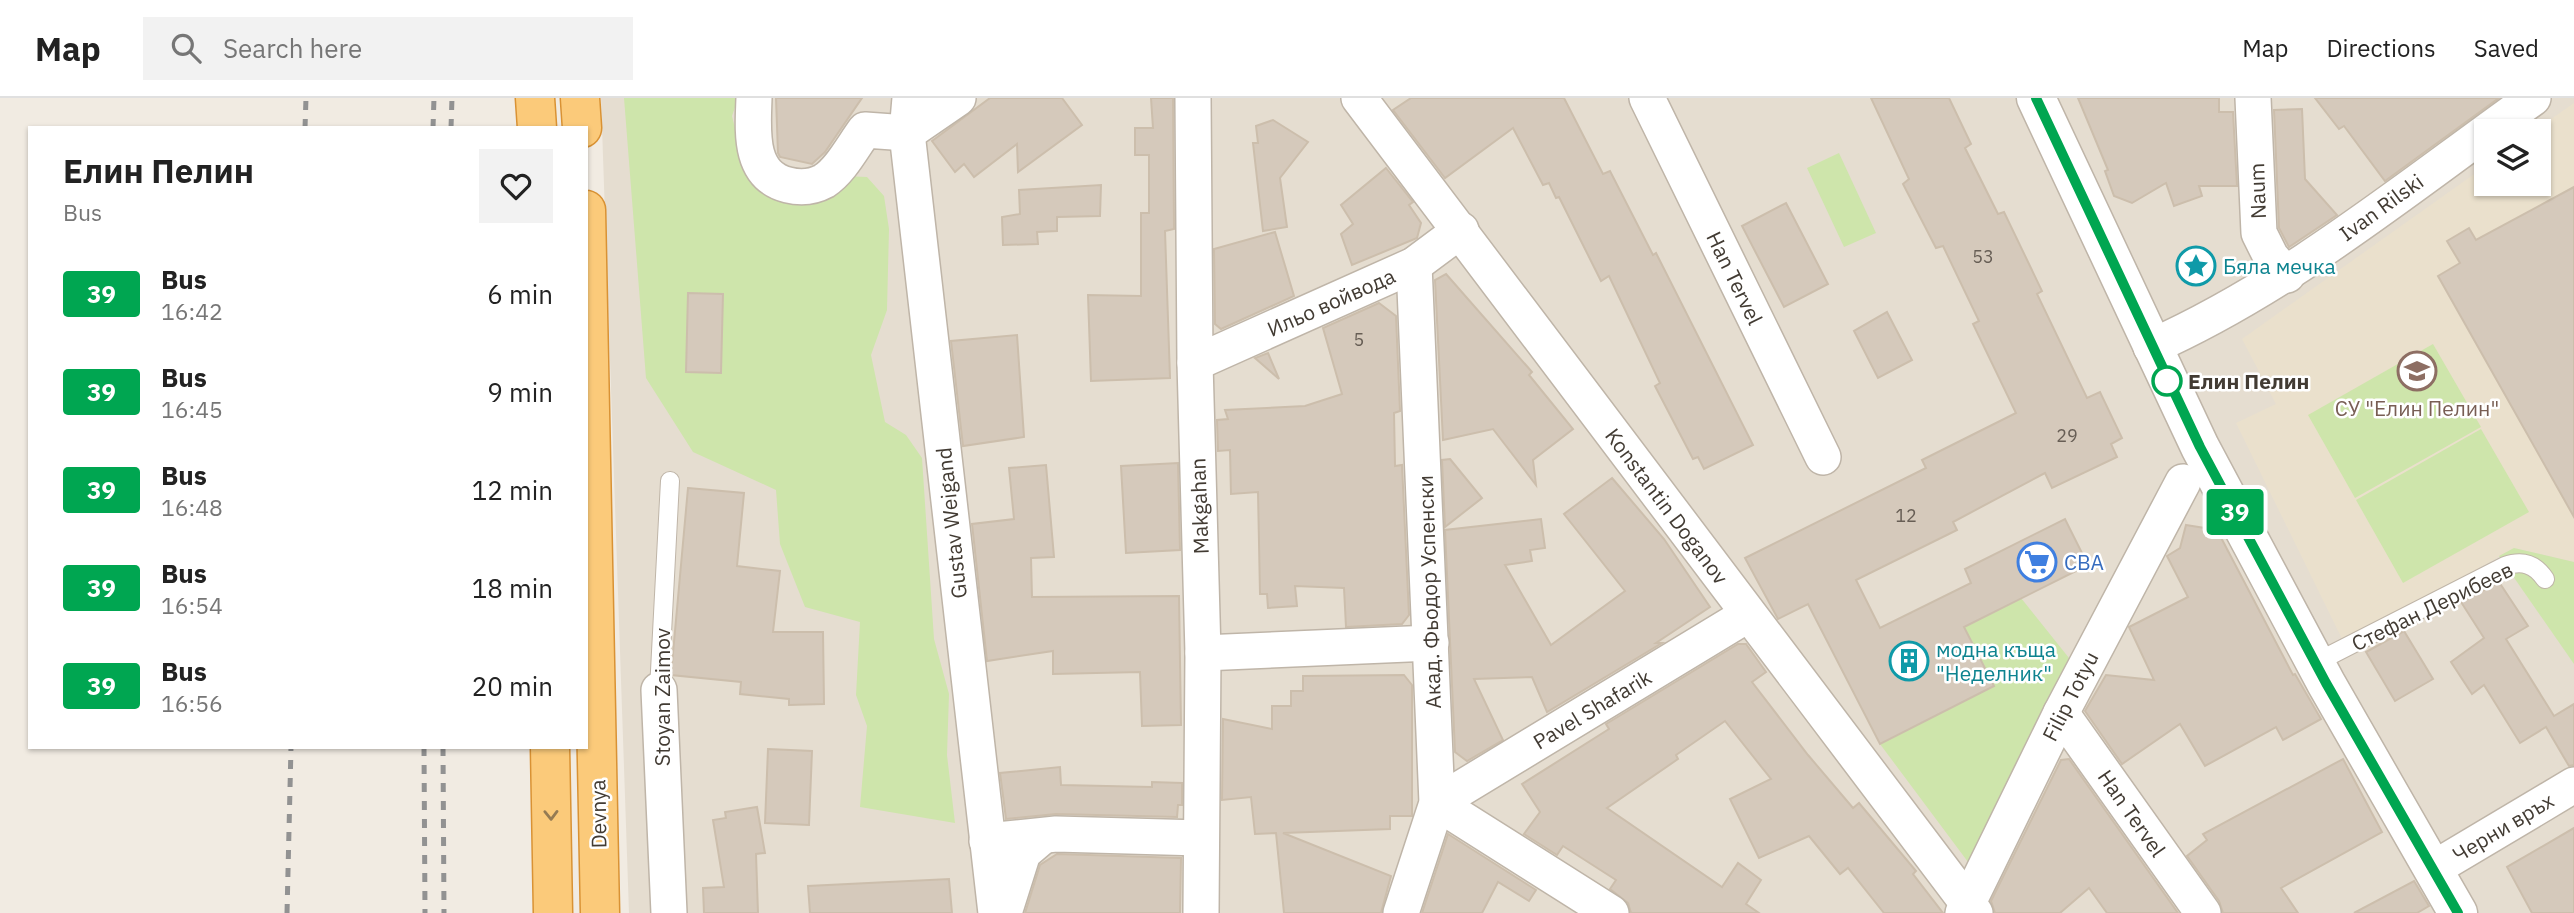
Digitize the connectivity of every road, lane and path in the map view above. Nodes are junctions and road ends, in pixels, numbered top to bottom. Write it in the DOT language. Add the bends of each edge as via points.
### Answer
graph roads {
  1 [pos="535,98"];
  2 [pos="580,98"];
  3 [pos="754,98"];
  4 [pos="910,98"];
  5 [pos="958,98"];
  6 [pos="1194,98"];
  7 [pos="1359,98"];
  8 [pos="1647,98"];
  9 [pos="2036,98"];
  10 [pos="2253,98"];
  11 [pos="2533,98"];
  12 [pos="537,126"];
  13 [pos="582,126"];
  14 [pos="907,132"];
  15 [pos="1461,230"];
  16 [pos="1414,265"];
  17 [pos="2287,275"];
  18 [pos="588,311"];
  19 [pos="2151,347"];
  20 [pos="1195,363"];
  21 [pos="1823,457"];
  22 [pos="670,481"];
  23 [pos="2183,482"];
  24 [pos="2545,579"];
  25 [pos="1747,615"];
  26 [pos="1431,643"];
  27 [pos="1203,653"];
  28 [pos="2315,663"];
  29 [pos="659,690"];
  30 [pos="2061,713"];
  31 [pos="550,749"];
  32 [pos="2574,785"];
  33 [pos="1437,803"];
  34 [pos="1043,835"];
  35 [pos="1201,838"];
  36 [pos="988,841"];
  37 [pos="2433,869"];
  38 [pos="1968,910"];
  39 [pos="553,913"];
  40 [pos="600,913"];
  41 [pos="668,913"];
  42 [pos="996,913"];
  43 [pos="1004,913"];
  44 [pos="1201,913"];
  45 [pos="1401,913"];
  46 [pos="1611,913"];
  47 [pos="2203,913"];
  48 [pos="2458,913"];
  1 -- 12 [label="highway"];
  2 -- 13 [label="highway"];
  3 -- 14 [label="street" via="754,150 760,165 770,177 796,187 810,186 834,173 865,131"];
  4 -- 14 [label="street, Gustav Weigand"];
  5 -- 14 [label="street"];
  6 -- 20 [label="street, Makgahan"];
  7 -- 15 [label="street, Konstantin Doganov"];
  8 -- 21 [label="street, Han Tervel"];
  9 -- 19 [label="street"];
  10 -- 17 [label="street, Naum" via="2259,233"];
  11 -- 17 [label="street, Ivan Rilski"];
  14 -- 36 [label="street, Gustav Weigand"];
  15 -- 16 [label="street, Ильо войвода"];
  15 -- 25 [label="street, Konstantin Doganov"];
  16 -- 20 [label="street, Ильо войвода"];
  16 -- 26 [label="street, Акад. Фьодор Успенски"];
  17 -- 19 [label="street, Ivan Rilski"];
  18 -- 40 [label="highway, Devnya"];
  19 -- 28 [label="street"];
  20 -- 27 [label="street, Makgahan"];
  22 -- 29 [label="lane, Stoyan Zaimov"];
  23 -- 30 [label="street, Filip Totyu"];
  24 -- 28 [label="lane, Стефан Дерибеев" via="2523,562 2505,566"];
  25 -- 33 [label="street, Pavel Shafarik"];
  25 -- 38 [label="street, Konstantin Doganov"];
  26 -- 27 [label="street"];
  26 -- 33 [label="street, Акад. Фьодор Успенски"];
  27 -- 35 [label="street, Makgahan"];
  28 -- 37 [label="street"];
  29 -- 41 [label="street, Stoyan Zaimov"];
  30 -- 38 [label="street, Filip Totyu"];
  30 -- 47 [label="street, Han Tervel"];
  31 -- 39 [label="highway, one-way"];
  32 -- 37 [label="street, Черни връх"];
  33 -- 45 [label="street, Акад. Фьодор Успенски"];
  33 -- 46 [label="street"];
  34 -- 35 [label="street"];
  34 -- 36 [label="street"];
  34 -- 43 [label="street" via="1023,853"];
  35 -- 44 [label="street, Makgahan"];
  36 -- 42 [label="street, Gustav Weigand"];
  37 -- 48 [label="street"];
}
